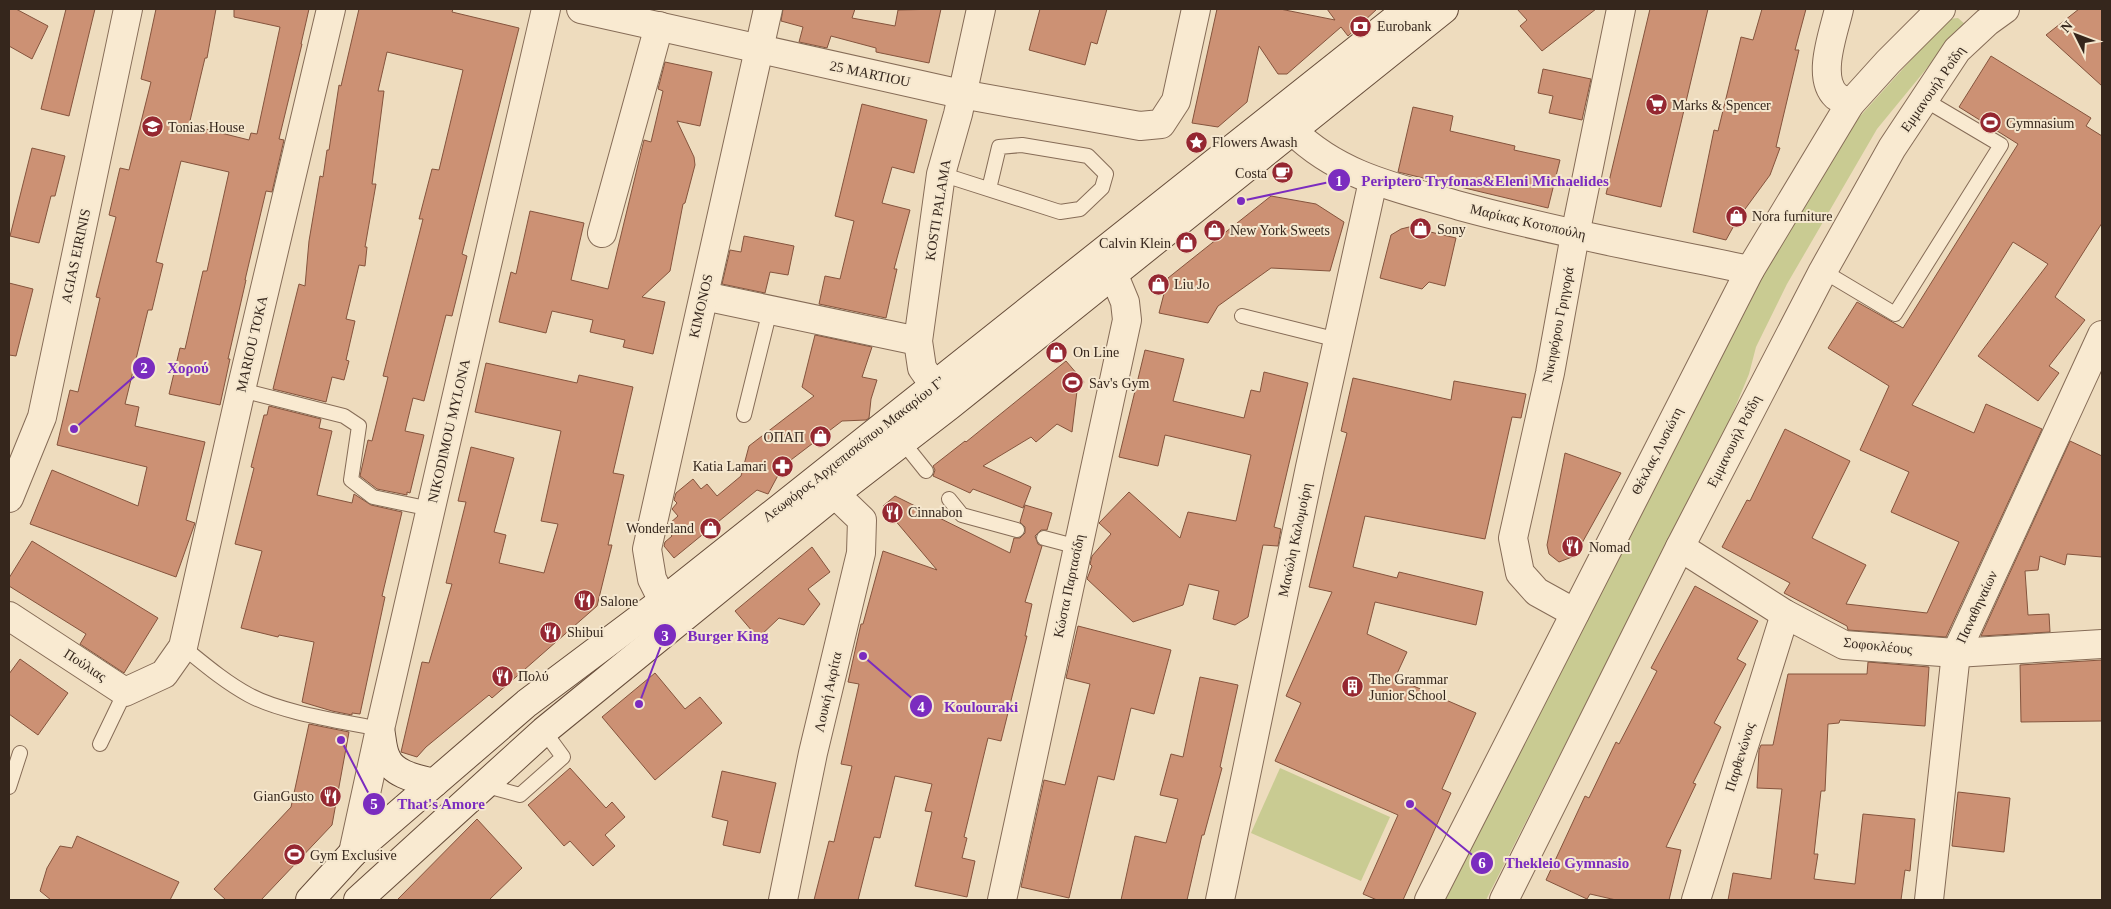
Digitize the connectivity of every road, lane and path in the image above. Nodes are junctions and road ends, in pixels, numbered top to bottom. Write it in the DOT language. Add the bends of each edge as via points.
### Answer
graph roads {
  1 [pos="128,9"];
  2 [pos="331,9"];
  3 [pos="546,9"];
  4 [pos="581,9"];
  5 [pos="768,9"];
  6 [pos="981,9"];
  7 [pos="1196,9"];
  8 [pos="1408,9"];
  9 [pos="1444,9"];
  10 [pos="1621,9"];
  11 [pos="1839,9"];
  12 [pos="1941,9"];
  13 [pos="1990,13"];
  14 [pos="659,26"];
  15 [pos="758,50"];
  16 [pos="961,94"];
  17 [pos="1925,100"];
  18 [pos="1850,104"];
  19 [pos="1293,131"];
  20 [pos="941,174"];
  21 [pos="1373,182"];
  22 [pos="989,189"];
  23 [pos="602,233"];
  24 [pos="1576,235"];
  25 [pos="1750,270"];
  26 [pos="1823,271"];
  27 [pos="1113,273"];
  28 [pos="704,296"];
  29 [pos="770,310"];
  30 [pos="1242,316"];
  31 [pos="2102,335"];
  32 [pos="1338,340"];
  33 [pos="918,341"];
  34 [pos="240,390"];
  35 [pos="941,396"];
  36 [pos="744,414"];
  37 [pos="902,442"];
  38 [pos="926,471"];
  39 [pos="835,494"];
  40 [pos="9,498"];
  41 [pos="950,499"];
  42 [pos="431,509"];
  43 [pos="1017,530"];
  44 [pos="1044,538"];
  45 [pos="1078,547"];
  46 [pos="1680,548"];
  47 [pos="663,601"];
  48 [pos="1575,614"];
  49 [pos="1784,614"];
  50 [pos="9,616"];
  51 [pos="2102,644"];
  52 [pos="183,647"];
  53 [pos="1956,653"];
  54 [pos="125,692"];
  55 [pos="380,729"];
  56 [pos="100,744"];
  57 [pos="20,753"];
  58 [pos="434,783"];
  59 [pos="9,787"];
  60 [pos="353,853"];
  61 [pos="310,900"];
  62 [pos="358,900"];
  63 [pos="783,900"];
  64 [pos="1002,900"];
  65 [pos="1220,900"];
  66 [pos="1429,900"];
  67 [pos="1504,900"];
  68 [pos="1696,900"];
  69 [pos="1929,900"];
  1 -- 40 [label="street, AGIAS EIRINIS" via="42,417"];
  2 -- 34 [label="street, MARIOU TOKA"];
  3 -- 42 [label="street, NIKODIMOU MYLONA"];
  4 -- 14 [label="street, 25 MARTIOU"];
  5 -- 15 [label="street, KIMONOS"];
  6 -- 16 [label="street, KOSTI PALAMA"];
  7 -- 16 [label="street, 25 MARTIOU" via="1176,101 1161,124 1140,126"];
  8 -- 35 [label="street, Λεωφόρος Αρχιεπισκόπου Μακαρίου Γ’"];
  9 -- 19 [label="street, Λεωφόρος Αρχιεπισκόπου Μακαρίου Γ’"];
  10 -- 24 [label="street, Νικηφόρου Γρηγορά"];
  11 -- 18 [label="street" via="1826,66 1830,86 1836,96"];
  12 -- 18 [label="street, Θέκλας Λυσιώτη"];
  13 -- 17 [label="street, Εμμανουήλ Ροΐδη" via="1957,50"];
  14 -- 15 [label="street, 25 MARTIOU"];
  14 -- 23 [label="street"];
  15 -- 16 [label="street, 25 MARTIOU"];
  15 -- 28 [label="street, KIMONOS"];
  16 -- 20 [label="street, KOSTI PALAMA"];
  17 -- 26 [label="street, Εμμανουήλ Ροΐδη" via="1892,148"];
  17 -- 26 [label="lane" via="2001,145 1896,314"];
  18 -- 25 [label="street, Θέκλας Λυσιώτη"];
  19 -- 21 [label="street, Μαρίκας Κοτοπούλη" via="1324,157"];
  19 -- 27 [label="street, Λεωφόρος Αρχιεπισκόπου Μακαρίου Γ’"];
  20 -- 22 [label="lane"];
  20 -- 33 [label="street, KOSTI PALAMA"];
  21 -- 24 [label="street, Μαρίκας Κοτοπούλη"];
  21 -- 32 [label="street, Μανώλη Καλομοίρη"];
  22 -- 22 [label="lane" via="1060,212 1080,209 1102,188 1106,174 1088,156 1022,145 999,147"];
  24 -- 25 [label="street, Μαρίκας Κοτοπούλη"];
  24 -- 48 [label="street, Νικηφόρου Γρηγορά" via="1550,373 1513,538 1520,572 1537,592"];
  25 -- 48 [label="street, Θέκλας Λυσιώτη"];
  26 -- 46 [label="street, Εμμανουήλ Ροΐδη"];
  27 -- 35 [label="street, Λεωφόρος Αρχιεπισκόπου Μακαρίου Γ’"];
  27 -- 45 [label="street, Κώστα Παρτασίδη" via="1127,320"];
  28 -- 29 [label="street"];
  28 -- 47 [label="street, KIMONOS" via="647,549 652,579"];
  29 -- 33 [label="street"];
  29 -- 36 [label="lane"];
  30 -- 32 [label="lane"];
  31 -- 53 [label="street, Παναθηναίων"];
  32 -- 65 [label="street, Μανώλη Καλομοίρη"];
  33 -- 35 [label="street, KOSTI PALAMA" via="922,368"];
  34 -- 42 [label="lane" via="344,416 359,426 351,480 373,497"];
  34 -- 52 [label="street, MARIOU TOKA"];
  35 -- 37 [label="street, Λεωφόρος Αρχιεπισκόπου Μακαρίου Γ’"];
  35 -- 47 [label="street, Λεωφόρος Αρχιεπισκόπου Μακαρίου Γ’"];
  37 -- 38 [label="lane"];
  37 -- 39 [label="street, Λεωφόρος Αρχιεπισκόπου Μακαρίου Γ’"];
  39 -- 62 [label="street, Λεωφόρος Αρχιεπισκόπου Μακαρίου Γ’" via="544,731"];
  39 -- 63 [label="street, Λουκή Ακρίτα" via="862,520 861,553 813,753"];
  41 -- 43 [label="lane" via="962,515"];
  42 -- 55 [label="street, NIKODIMOU MYLONA"];
  44 -- 45 [label="lane"];
  45 -- 64 [label="street, Κώστα Παρτασίδη"];
  46 -- 49 [label="street, Σοφοκλέους"];
  46 -- 67 [label="street, Εμμανουήλ Ροΐδη"];
  47 -- 58 [label="street, Λεωφόρος Αρχιεπισκόπου Μακαρίου Γ’" via="527,703"];
  48 -- 66 [label="street, Θέκλας Λυσιώτη"];
  49 -- 53 [label="street, Σοφοκλέους" via="1844,645"];
  49 -- 68 [label="street, Παρθενώνος"];
  50 -- 54 [label="street, Πούλιας"];
  51 -- 53 [label="street, Σοφοκλέους"];
  52 -- 54 [label="street, MARIOU TOKA" via="164,674"];
  52 -- 55 [label="lane" via="250,696 280,707"];
  53 -- 69 [label="street, Παναθηναίων"];
  54 -- 56 [label="lane"];
  55 -- 58 [label="street" via="386,758 393,767 407,776"];
  55 -- 60 [label="street, NIKODIMOU MYLONA"];
  57 -- 59 [label="lane"];
  58 -- 60 [label="street, Λεωφόρος Αρχιεπισκόπου Μακαρίου Γ’"];
  60 -- 61 [label="street, Λεωφόρος Αρχιεπισκόπου Μακαρίου Γ’"];
}
